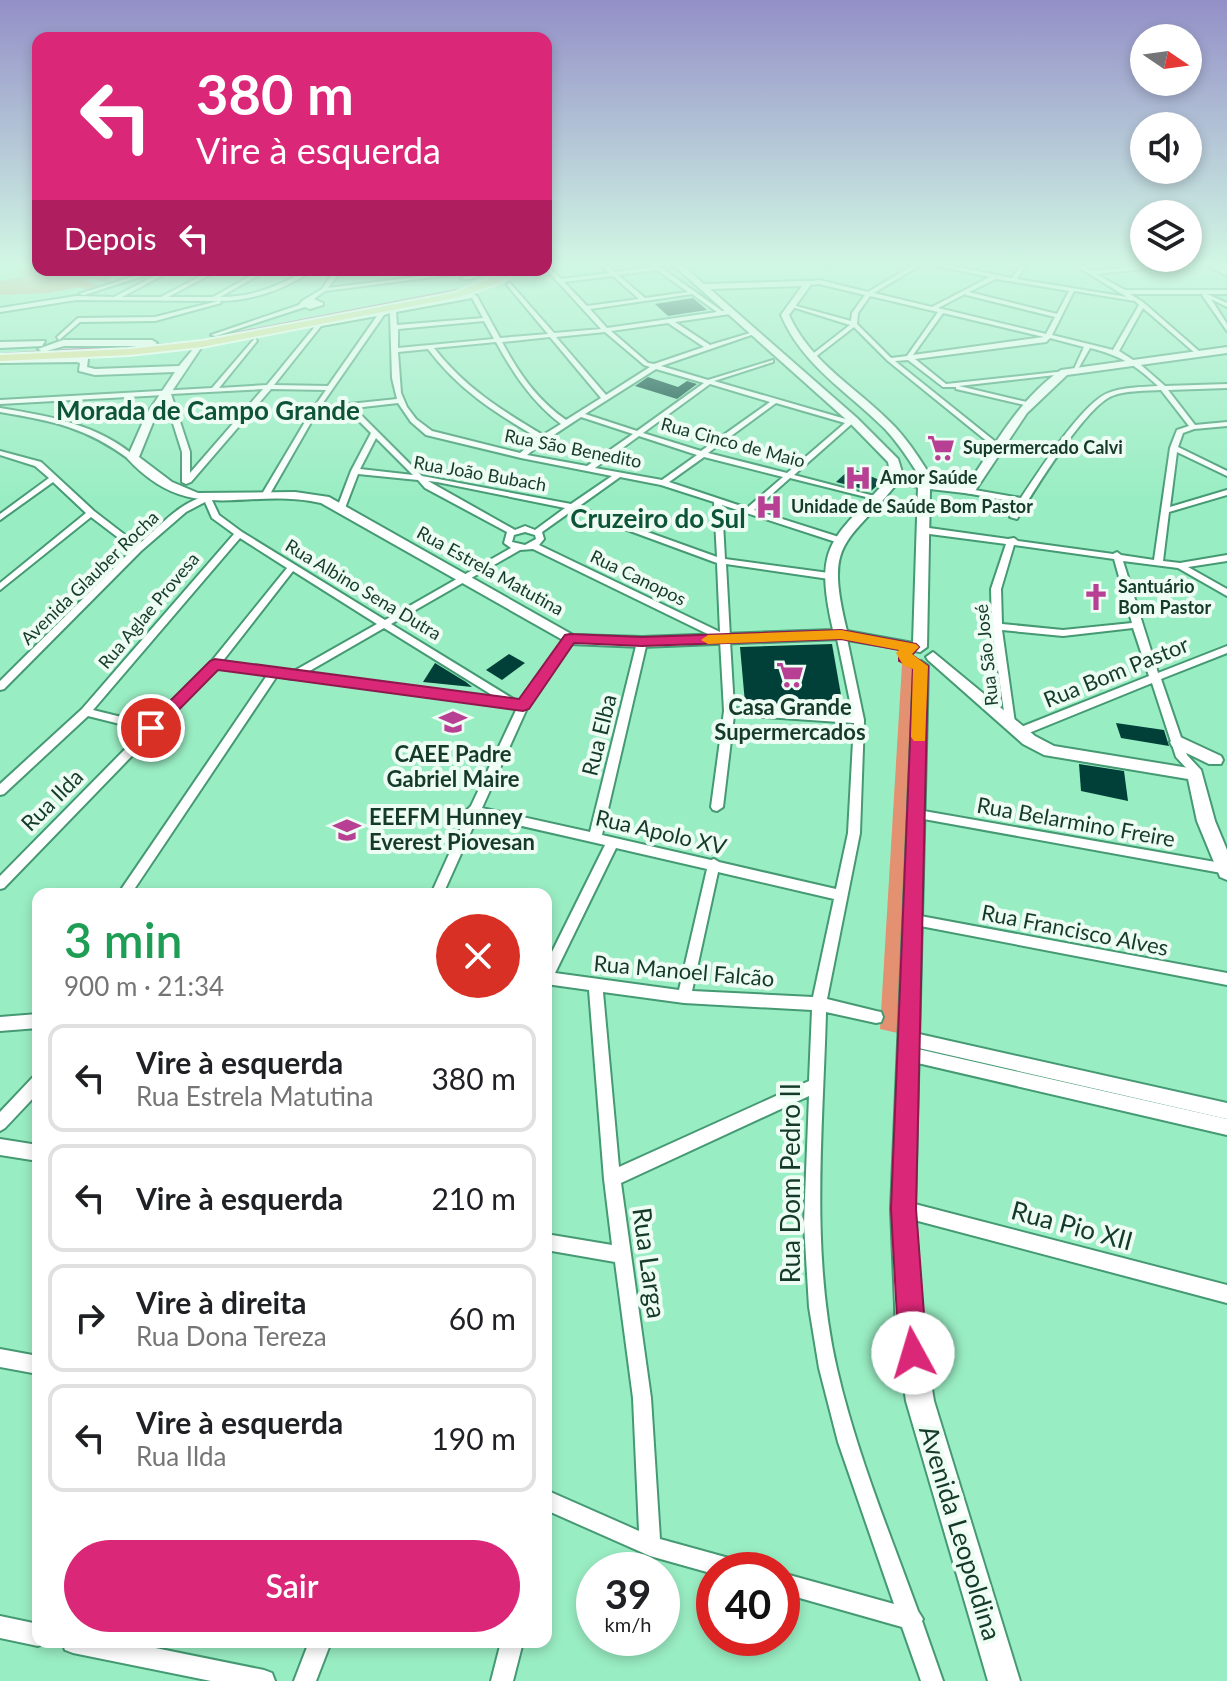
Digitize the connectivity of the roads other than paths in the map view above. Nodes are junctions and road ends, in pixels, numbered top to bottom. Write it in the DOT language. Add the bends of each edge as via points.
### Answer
graph roads {
  1 [pos="55,340"];
  2 [pos="173,340"];
  3 [pos="190,340"];
  4 [pos="207,340"];
  5 [pos="220,340"];
  6 [pos="255,340"];
  7 [pos="307,340"];
  8 [pos="363,340"];
  9 [pos="395,340"];
  10 [pos="504,340"];
  11 [pos="556,340"];
  12 [pos="618,340"];
  13 [pos="698,340"];
  14 [pos="729,340"];
  15 [pos="764,340"];
  16 [pos="799,340"];
  17 [pos="833,340"];
  18 [pos="870,340"];
  19 [pos="921,340"];
  20 [pos="1040,340"];
  21 [pos="1066,340"];
  22 [pos="1121,340"];
  23 [pos="1184,340"];
  24 [pos="499,341"];
  25 [pos="152,343"];
  26 [pos="202,344"];
  27 [pos="49,345"];
  28 [pos="1088,345"];
  29 [pos="708,347"];
  30 [pos="0,348"];
  31 [pos="431,348"];
  32 [pos="395,350"];
  33 [pos="1227,350"];
  34 [pos="1115,352"];
  35 [pos="1197,352"];
  36 [pos="812,357"];
  37 [pos="909,357"];
  38 [pos="0,359"];
  39 [pos="890,360"];
  40 [pos="771,361"];
  41 [pos="1134,361"];
  42 [pos="658,365"];
  43 [pos="1076,368"];
  44 [pos="184,369"];
  45 [pos="1064,372"];
  46 [pos="712,380"];
  47 [pos="945,386"];
  48 [pos="1227,386"];
  49 [pos="269,387"];
  50 [pos="330,388"];
  51 [pos="928,388"];
  52 [pos="214,390"];
  53 [pos="1168,390"];
  54 [pos="167,393"];
  55 [pos="605,398"];
  56 [pos="399,401"];
  57 [pos="0,402"];
  58 [pos="774,402"];
  59 [pos="1029,404"];
  60 [pos="348,406"];
  61 [pos="0,410"];
  62 [pos="315,410"];
  63 [pos="581,415"];
  64 [pos="851,421"];
  65 [pos="566,424"];
  66 [pos="1227,424"];
  67 [pos="1193,427"];
  68 [pos="637,432"];
  69 [pos="374,434"];
  70 [pos="437,436"];
  71 [pos="543,438"];
  72 [pos="431,444"];
  73 [pos="1174,448"];
  74 [pos="999,449"];
  75 [pos="0,453"];
  76 [pos="702,454"];
  77 [pos="15,455"];
  78 [pos="521,456"];
  79 [pos="133,458"];
  80 [pos="0,465"];
  81 [pos="590,468"];
  82 [pos="355,471"];
  83 [pos="619,474"];
  84 [pos="1227,474"];
  85 [pos="787,475"];
  86 [pos="899,476"];
  87 [pos="419,478"];
  88 [pos="53,479"];
  89 [pos="188,480"];
  90 [pos="923,480"];
  91 [pos="663,483"];
  92 [pos="179,491"];
  93 [pos="969,491"];
  94 [pos="1227,492"];
  95 [pos="266,494"];
  96 [pos="207,498"];
  97 [pos="878,498"];
  98 [pos="718,500"];
  99 [pos="1022,501"];
  100 [pos="571,507"];
  101 [pos="341,508"];
  102 [pos="750,509"];
  103 [pos="1164,511"];
  104 [pos="91,513"];
  105 [pos="1014,517"];
  106 [pos="0,518"];
  107 [pos="922,530"];
  108 [pos="513,532"];
  109 [pos="537,532"];
  110 [pos="239,534"];
  111 [pos="839,540"];
  112 [pos="1014,541"];
  113 [pos="534,546"];
  114 [pos="517,548"];
  115 [pos="138,549"];
  116 [pos="1117,555"];
  117 [pos="1227,558"];
  118 [pos="720,561"];
  119 [pos="1158,562"];
  120 [pos="293,566"];
  121 [pos="1180,566"];
  122 [pos="829,576"];
  123 [pos="461,580"];
  124 [pos="0,587"];
  125 [pos="1227,593"];
  126 [pos="387,624"];
  127 [pos="1137,625"];
  128 [pos="997,627"];
  129 [pos="841,634"];
  130 [pos="570,639"];
  131 [pos="727,639"];
  132 [pos="642,642"];
  133 [pos="1227,649"];
  134 [pos="914,653"];
  135 [pos="215,664"];
  136 [pos="274,673"];
  137 [pos="293,676"];
  138 [pos="1154,677"];
  139 [pos="0,687"];
  140 [pos="517,704"];
  141 [pos="729,711"];
  142 [pos="86,712"];
  143 [pos="859,720"];
  144 [pos="1015,727"];
  145 [pos="151,728"];
  146 [pos="1178,742"];
  147 [pos="1221,759"];
  148 [pos="1195,772"];
  149 [pos="0,791"];
  150 [pos="717,807"];
  151 [pos="473,810"];
  152 [pos="918,814"];
  153 [pos="595,838"];
  154 [pos="613,842"];
  155 [pos="714,864"];
  156 [pos="1226,870"];
  157 [pos="0,884"];
  158 [pos="128,888"];
  159 [pos="440,888"];
  160 [pos="840,895"];
  161 [pos="915,920"];
  162 [pos="552,966"];
  163 [pos="552,979"];
  164 [pos="1227,979"];
  165 [pos="596,987"];
  166 [pos="684,997"];
  167 [pos="819,1004"];
  168 [pos="876,1017"];
  169 [pos="32,1021"];
  170 [pos="0,1024"];
  171 [pos="910,1047"];
  172 [pos="1064,1074"];
  173 [pos="1097,1081"];
  174 [pos="817,1085"];
  175 [pos="32,1088"];
  176 [pos="1066,1091"];
  177 [pos="1100,1099"];
  178 [pos="1227,1111"];
  179 [pos="0,1123"];
  180 [pos="1227,1127"];
  181 [pos="0,1147"];
  182 [pos="32,1152"];
  183 [pos="612,1179"];
  184 [pos="903,1209"];
  185 [pos="552,1243"];
  186 [pos="621,1255"];
  187 [pos="1227,1294"];
  188 [pos="0,1358"];
  189 [pos="32,1364"];
  190 [pos="552,1505"];
  191 [pos="650,1546"];
  192 [pos="696,1559"];
  193 [pos="800,1588"];
  194 [pos="912,1619"];
  195 [pos="0,1627"];
  196 [pos="32,1634"];
  197 [pos="102,1648"];
  198 [pos="318,1648"];
  199 [pos="510,1648"];
  200 [pos="264,1681"];
  201 [pos="305,1681"];
  202 [pos="502,1681"];
  203 [pos="932,1681"];
  204 [pos="1004,1681"];
  1 -- 27 [label="street"];
  2 -- 25 [label="main road"];
  3 -- 26 [label="main road"];
  4 -- 26 [label="main road"];
  5 -- 26 [label="main road"];
  6 -- 52 [label="street"];
  7 -- 49 [label="street"];
  8 -- 50 [label="street"];
  9 -- 32 [label="street"];
  10 -- 24 [label="street"];
  11 -- 55 [label="street"];
  12 -- 42 [label="street" via="640,360"];
  13 -- 29 [label="street"];
  14 -- 29 [label="street"];
  15 -- 64 [label="street"];
  16 -- 36 [label="street"];
  17 -- 36 [label="street"];
  18 -- 39 [label="street"];
  19 -- 37 [label="street"];
  20 -- 37 [label="street"];
  21 -- 28 [label="street"];
  22 -- 34 [label="street"];
  23 -- 35 [label="street"];
  24 -- 31 [label="street"];
  24 -- 65 [label="street" via="542,405"];
  25 -- 27 [label="main road"];
  25 -- 27 [label="street"];
  26 -- 27 [label="main road" via="129,352"];
  26 -- 44 [label="street"];
  27 -- 30 [label="main road"];
  27 -- 30 [label="street"];
  27 -- 38 [label="main road"];
  27 -- 44 [label="street" via="85,361 86,372"];
  28 -- 34 [label="street"];
  28 -- 43 [label="street"];
  29 -- 42 [label="street"];
  31 -- 32 [label="street"];
  31 -- 71 [label="street" via="467,391"];
  32 -- 56 [label="street"];
  33 -- 35 [label="street"];
  34 -- 41 [label="street"];
  35 -- 41 [label="street"];
  36 -- 90 [label="street" via="906,442"];
  37 -- 39 [label="street"];
  37 -- 47 [label="street"];
  39 -- 51 [label="street"];
  40 -- 46 [label="street"];
  41 -- 43 [label="street"];
  41 -- 53 [label="street"];
  42 -- 46 [label="street"];
  42 -- 55 [label="street"];
  43 -- 45 [label="street"];
  44 -- 54 [label="street"];
  45 -- 47 [label="street"];
  45 -- 59 [label="street"];
  46 -- 58 [label="street"];
  46 -- 68 [label="street"];
  47 -- 51 [label="street"];
  47 -- 59 [label="street"];
  48 -- 53 [label="street"];
  49 -- 50 [label="street"];
  49 -- 52 [label="street"];
  49 -- 89 [label="street"];
  50 -- 62 [label="street"];
  51 -- 74 [label="street"];
  52 -- 54 [label="street"];
  53 -- 67 [label="street"];
  53 -- 99 [label="street" via="1100,400"];
  54 -- 57 [label="street"];
  54 -- 79 [label="street" via="141,431"];
  54 -- 89 [label="street" via="186,452"];
  55 -- 63 [label="street"];
  56 -- 60 [label="street"];
  56 -- 70 [label="street, Rua São Benedito" via="419,427"];
  58 -- 64 [label="street"];
  58 -- 76 [label="street"];
  59 -- 74 [label="street"];
  60 -- 62 [label="street"];
  60 -- 69 [label="street"];
  61 -- 79 [label="street" via="78,425"];
  62 -- 95 [label="street"];
  63 -- 65 [label="street"];
  63 -- 68 [label="street, Rua Cinco de Maio"];
  64 -- 85 [label="street"];
  64 -- 86 [label="street" via="894,461"];
  65 -- 71 [label="street"];
  66 -- 67 [label="street"];
  67 -- 73 [label="street" via="1180,432"];
  68 -- 76 [label="street, Rua Cinco de Maio"];
  68 -- 81 [label="street"];
  69 -- 82 [label="street"];
  69 -- 87 [label="street"];
  70 -- 72 [label="street"];
  70 -- 78 [label="street, Rua São Benedito"];
  71 -- 78 [label="street"];
  73 -- 84 [label="street"];
  73 -- 103 [label="street"];
  74 -- 93 [label="street"];
  75 -- 77 [label="street"];
  76 -- 85 [label="street, Rua Cinco de Maio"];
  76 -- 91 [label="street"];
  77 -- 80 [label="street"];
  77 -- 88 [label="street" via="38,464"];
  78 -- 81 [label="street, Rua São Benedito"];
  79 -- 92 [label="street, Rua Estrela Matutina"];
  81 -- 83 [label="street, Rua São Benedito"];
  82 -- 87 [label="street, Rua João Bubach"];
  82 -- 101 [label="street"];
  83 -- 91 [label="street, Rua São Benedito"];
  83 -- 100 [label="street"];
  85 -- 97 [label="street, Rua Cinco de Maio"];
  85 -- 102 [label="street"];
  86 -- 90 [label="street"];
  86 -- 97 [label="street, Rua Dom Pedro II"];
  87 -- 100 [label="street, Rua João Bubach"];
  87 -- 108 [label="street" via="438,494"];
  88 -- 104 [label="street"];
  88 -- 106 [label="street"];
  89 -- 92 [label="street"];
  90 -- 93 [label="street"];
  90 -- 107 [label="street, Avenida Leopoldina"];
  91 -- 98 [label="street, Rua São Benedito"];
  92 -- 96 [label="street, Rua Estrela Matutina"];
  93 -- 99 [label="street"];
  94 -- 103 [label="street"];
  95 -- 96 [label="street, Rua Estrela Matutina"];
  95 -- 101 [label="street, Rua Estrela Matutina" via="310,496"];
  96 -- 110 [label="street, Rua Albino Sena Dutra" via="215,516"];
  96 -- 115 [label="street, Avenida Glauber Rocha" via="183,510"];
  97 -- 111 [label="street, Rua Dom Pedro II"];
  98 -- 102 [label="street, Rua São Benedito"];
  98 -- 118 [label="street"];
  99 -- 105 [label="street"];
  100 -- 109 [label="street"];
  100 -- 118 [label="street, Rua João Bubach"];
  101 -- 123 [label="street, Rua Estrela Matutina"];
  102 -- 111 [label="street, Rua São Benedito"];
  103 -- 119 [label="street"];
  104 -- 115 [label="street"];
  104 -- 124 [label="street"];
  107 -- 112 [label="street"];
  107 -- 134 [label="street, Avenida Leopoldina"];
  108 -- 109 [label="street"];
  108 -- 114 [label="street" via="507,541"];
  109 -- 113 [label="street" via="540,539"];
  110 -- 120 [label="street, Rua Albino Sena Dutra"];
  110 -- 142 [label="street, Rua Aglae Provesa"];
  111 -- 122 [label="street, Rua Dom Pedro II"];
  112 -- 116 [label="street"];
  112 -- 128 [label="street, Rua São José" via="996,589"];
  113 -- 114 [label="street"];
  113 -- 131 [label="street, Rua Canopos"];
  114 -- 123 [label="street"];
  115 -- 139 [label="street, Avenida Glauber Rocha"];
  116 -- 119 [label="street"];
  116 -- 127 [label="street"];
  117 -- 121 [label="street"];
  118 -- 122 [label="street, Rua João Bubach"];
  118 -- 131 [label="street"];
  119 -- 121 [label="street"];
  120 -- 126 [label="street, Rua Albino Sena Dutra"];
  120 -- 135 [label="street, Rua Ilda"];
  121 -- 125 [label="street"];
  122 -- 129 [label="street, Rua Dom Pedro II"];
  123 -- 126 [label="street"];
  123 -- 130 [label="street, Rua Estrela Matutina"];
  126 -- 137 [label="street"];
  126 -- 140 [label="street, Rua Albino Sena Dutra"];
  127 -- 128 [label="street" via="1063,633"];
  127 -- 138 [label="street"];
  128 -- 144 [label="street, Rua São José"];
  129 -- 131 [label="street, Rua Estrela Matutina"];
  129 -- 134 [label="street, Rua Estrela Matutina"];
  129 -- 143 [label="street, Rua Dom Pedro II"];
  130 -- 132 [label="street, Rua Estrela Matutina"];
  130 -- 140 [label="street"];
  131 -- 132 [label="street, Rua Estrela Matutina"];
  131 -- 141 [label="street"];
  132 -- 153 [label="street, Rua Elba"];
  133 -- 138 [label="street, Rua Bom Pastor"];
  134 -- 144 [label="street"];
  134 -- 152 [label="street, Avenida Leopoldina"];
  135 -- 136 [label="street"];
  135 -- 145 [label="street, Rua Ilda"];
  136 -- 137 [label="street"];
  136 -- 158 [label="street"];
  137 -- 140 [label="street"];
  138 -- 144 [label="street, Rua Bom Pastor"];
  138 -- 146 [label="street"];
  140 -- 151 [label="street"];
  141 -- 143 [label="street"];
  141 -- 150 [label="street"];
  142 -- 145 [label="street"];
  142 -- 149 [label="street, Rua Aglae Provesa"];
  143 -- 160 [label="street, Rua Dom Pedro II" via="854,833"];
  144 -- 148 [label="street" via="1050,751"];
  145 -- 157 [label="street, Rua Ilda"];
  146 -- 147 [label="street"];
  146 -- 148 [label="street"];
  147 -- 148 [label="street"];
  148 -- 156 [label="street" via="1206,821"];
  151 -- 153 [label="street, Rua Apolo XV"];
  151 -- 159 [label="street"];
  152 -- 156 [label="street, Rua Belarmino Freire"];
  152 -- 161 [label="street, Avenida Leopoldina"];
  153 -- 154 [label="street, Rua Apolo XV"];
  154 -- 155 [label="street, Rua Apolo XV"];
  154 -- 162 [label="street"];
  155 -- 160 [label="street, Rua Apolo XV"];
  155 -- 166 [label="street"];
  160 -- 167 [label="street, Rua Dom Pedro II"];
  161 -- 164 [label="street, Rua Francisco Alves"];
  161 -- 171 [label="street, Avenida Leopoldina"];
  163 -- 165 [label="street, Rua Manoel Falcão"];
  165 -- 166 [label="street, Rua Manoel Falcão"];
  165 -- 183 [label="street, Rua Larga"];
  166 -- 167 [label="street, Rua Manoel Falcão"];
  167 -- 168 [label="street"];
  167 -- 174 [label="street, Rua Dom Pedro II"];
  169 -- 170 [label="street"];
  171 -- 172 [label="street"];
  171 -- 176 [label="street"];
  171 -- 184 [label="street, Avenida Leopoldina"];
  172 -- 173 [label="street"];
  172 -- 176 [label="street"];
  173 -- 177 [label="street"];
  173 -- 178 [label="street"];
  174 -- 183 [label="street"];
  174 -- 194 [label="street, Rua Dom Pedro II" via="812,1224 828,1368 848,1442"];
  175 -- 179 [label="street"];
  176 -- 177 [label="street"];
  177 -- 180 [label="street"];
  181 -- 182 [label="street"];
  183 -- 186 [label="street, Rua Larga"];
  184 -- 187 [label="street, Rua Pio XII"];
  184 -- 204 [label="street, Avenida Leopoldina" via="909,1329 920,1401"];
  185 -- 186 [label="street"];
  186 -- 191 [label="street, Rua Larga" via="642,1398"];
  188 -- 189 [label="street"];
  190 -- 191 [label="street"];
  191 -- 192 [label="street"];
  193 -- 194 [label="street"];
  194 -- 203 [label="street, Rua Dom Pedro II"];
  195 -- 196 [label="street"];
  197 -- 200 [label="street"];
  198 -- 201 [label="street"];
  199 -- 202 [label="street"];
}
